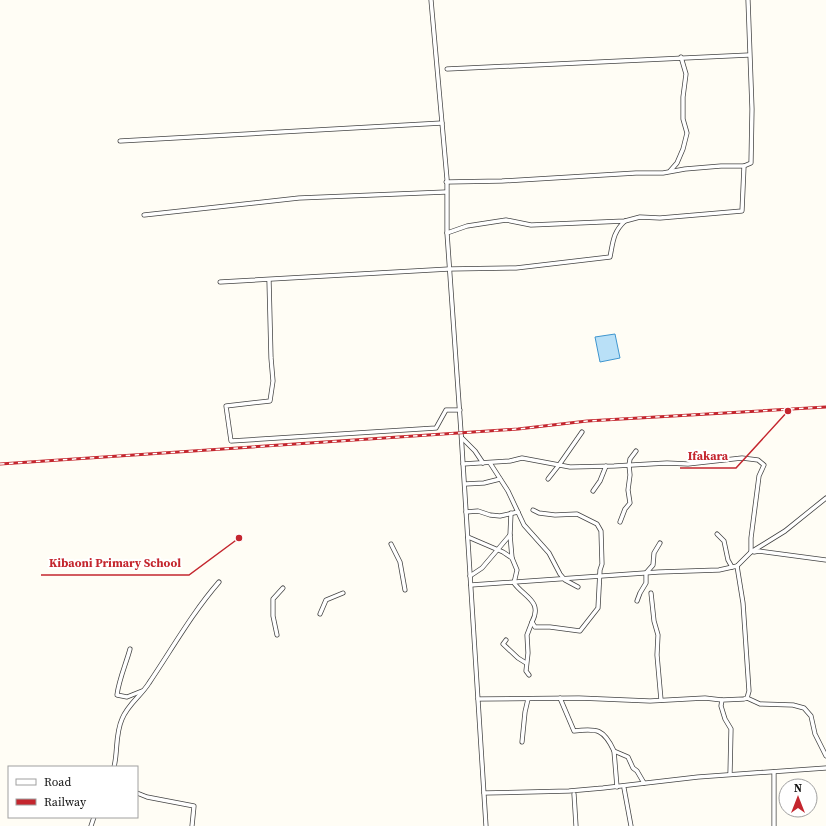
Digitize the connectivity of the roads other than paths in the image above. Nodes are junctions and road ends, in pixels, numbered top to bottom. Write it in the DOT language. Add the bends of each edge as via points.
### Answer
graph roads {
  1 [pos="431,0"];
  2 [pos="748,0"];
  3 [pos="749,55"];
  4 [pos="681,57"];
  5 [pos="447,69"];
  6 [pos="442,123"];
  7 [pos="120,141"];
  8 [pos="744,166"];
  9 [pos="670,171"];
  10 [pos="446,182"];
  11 [pos="446,192"];
  12 [pos="144,215"];
  13 [pos="625,221"];
  14 [pos="447,233"];
  15 [pos="449,269"];
  16 [pos="269,280"];
  17 [pos="220,282"];
  18 [pos="460,410"];
  19 [pos="582,432"];
  20 [pos="462,438"];
  21 [pos="636,451"];
  22 [pos="483,463"];
  23 [pos="490,463"];
  24 [pos="463,464"];
  25 [pos="560,465"];
  26 [pos="629,465"];
  27 [pos="606,466"];
  28 [pos="500,479"];
  29 [pos="548,479"];
  30 [pos="465,484"];
  31 [pos="593,491"];
  32 [pos="826,498"];
  33 [pos="533,510"];
  34 [pos="466,512"];
  35 [pos="518,512"];
  36 [pos="511,513"];
  37 [pos="620,522"];
  38 [pos="717,534"];
  39 [pos="468,536"];
  40 [pos="510,536"];
  41 [pos="660,543"];
  42 [pos="391,544"];
  43 [pos="497,549"];
  44 [pos="752,552"];
  45 [pos="512,558"];
  46 [pos="826,560"];
  47 [pos="737,566"];
  48 [pos="732,567"];
  49 [pos="646,573"];
  50 [pos="470,576"];
  51 [pos="599,577"];
  52 [pos="565,580"];
  53 [pos="219,582"];
  54 [pos="514,583"];
  55 [pos="471,585"];
  56 [pos="578,587"];
  57 [pos="283,588"];
  58 [pos="405,590"];
  59 [pos="343,593"];
  60 [pos="651,593"];
  61 [pos="638,601"];
  62 [pos="320,614"];
  63 [pos="532,622"];
  64 [pos="277,635"];
  65 [pos="506,640"];
  66 [pos="130,649"];
  67 [pos="526,663"];
  68 [pos="529,675"];
  69 [pos="143,690"];
  70 [pos="560,698"];
  71 [pos="747,698"];
  72 [pos="478,699"];
  73 [pos="528,699"];
  74 [pos="661,700"];
  75 [pos="722,700"];
  76 [pos="522,742"];
  77 [pos="826,746"];
  78 [pos="822,750"];
  79 [pos="614,751"];
  80 [pos="826,756"];
  81 [pos="114,766"];
  82 [pos="826,768"];
  83 [pos="774,772"];
  84 [pos="730,774"];
  85 [pos="644,784"];
  86 [pos="617,787"];
  87 [pos="624,788"];
  88 [pos="138,793"];
  89 [pos="484,793"];
  90 [pos="574,794"];
  91 [pos="192,826"];
  92 [pos="486,826"];
  93 [pos="576,826"];
  94 [pos="631,826"];
  95 [pos="774,826"];
  1 -- 6 [label="street"];
  2 -- 3 [label="street"];
  3 -- 4 [label="street"];
  3 -- 8 [label="street" via="751,163"];
  4 -- 5 [label="street"];
  4 -- 9 [label="street" via="686,74 683,119 687,133 677,163"];
  6 -- 7 [label="street"];
  6 -- 10 [label="street"];
  8 -- 9 [label="street" via="714,166"];
  8 -- 13 [label="street" via="742,211 660,218 640,217"];
  9 -- 10 [label="street"];
  10 -- 11 [label="street"];
  11 -- 12 [label="street" via="299,198"];
  11 -- 14 [label="street"];
  13 -- 14 [label="street" via="531,224 506,220 467,226"];
  13 -- 15 [label="street" via="614,236 610,257 516,268"];
  14 -- 15 [label="street"];
  15 -- 16 [label="street"];
  15 -- 18 [label="street"];
  16 -- 17 [label="street"];
  16 -- 18 [label="street" via="273,381 270,401 226,406 231,440 436,428 446,410"];
  18 -- 20 [label="street"];
  19 -- 25 [label="street"];
  20 -- 22 [label="street"];
  20 -- 24 [label="street"];
  21 -- 26 [label="street"];
  22 -- 23 [label="street"];
  22 -- 24 [label="street"];
  23 -- 25 [label="street" via="522,458"];
  23 -- 28 [label="street"];
  24 -- 30 [label="street"];
  25 -- 27 [label="street"];
  25 -- 29 [label="street"];
  26 -- 27 [label="street"];
  26 -- 37 [label="street" via="630,503"];
  26 -- 44 [label="street" via="688,464 742,458 758,460 764,465 759,476 751,538"];
  27 -- 31 [label="street"];
  28 -- 30 [label="street"];
  28 -- 35 [label="street"];
  30 -- 34 [label="street"];
  32 -- 44 [label="street" via="785,531"];
  33 -- 51 [label="street" via="555,516 576,514 597,524 601,531 602,564"];
  34 -- 36 [label="street" via="478,511 500,516"];
  34 -- 39 [label="street"];
  35 -- 36 [label="street"];
  35 -- 52 [label="street" via="524,525 549,553"];
  36 -- 40 [label="street"];
  38 -- 48 [label="street" via="724,541"];
  39 -- 43 [label="street"];
  39 -- 50 [label="street"];
  40 -- 43 [label="street"];
  40 -- 45 [label="street"];
  41 -- 49 [label="street" via="654,553 653,565"];
  42 -- 58 [label="street" via="400,562"];
  43 -- 45 [label="street"];
  43 -- 50 [label="street" via="482,568"];
  44 -- 46 [label="street"];
  44 -- 47 [label="street"];
  45 -- 54 [label="street" via="517,570"];
  47 -- 48 [label="street"];
  47 -- 71 [label="street" via="743,603 749,684"];
  48 -- 49 [label="street" via="719,570"];
  49 -- 51 [label="street"];
  49 -- 61 [label="street" via="646,584"];
  50 -- 55 [label="street"];
  51 -- 52 [label="street"];
  51 -- 63 [label="street" via="598,608 580,631 535,627"];
  52 -- 54 [label="street"];
  52 -- 56 [label="street"];
  53 -- 69 [label="street"];
  54 -- 55 [label="street"];
  54 -- 63 [label="street" via="534,604"];
  55 -- 72 [label="street"];
  57 -- 64 [label="street" via="273,599"];
  59 -- 62 [label="street" via="326,600"];
  60 -- 74 [label="street" via="658,635"];
  63 -- 67 [label="street" via="527,635"];
  65 -- 67 [label="street" via="503,644"];
  66 -- 69 [label="street" via="117,695 126,697"];
  67 -- 68 [label="street"];
  69 -- 81 [label="street" via="128,706 122,719 117,734"];
  70 -- 73 [label="street"];
  70 -- 74 [label="street"];
  70 -- 79 [label="street" via="574,731 589,729 607,736"];
  71 -- 75 [label="street"];
  71 -- 78 [label="street" via="760,704 804,708 811,716"];
  72 -- 73 [label="street"];
  72 -- 89 [label="street"];
  73 -- 76 [label="street"];
  74 -- 75 [label="street"];
  75 -- 84 [label="street" via="725,719 731,729"];
  77 -- 78 [label="street"];
  78 -- 80 [label="street"];
  79 -- 85 [label="street" via="628,757"];
  79 -- 86 [label="street"];
  82 -- 83 [label="street"];
  83 -- 84 [label="street"];
  83 -- 95 [label="street"];
  84 -- 85 [label="street"];
  85 -- 86 [label="street"];
  86 -- 89 [label="street"];
  87 -- 94 [label="street"];
  88 -- 91 [label="street" via="194,806"];
  89 -- 92 [label="street"];
  90 -- 93 [label="street"];
}
